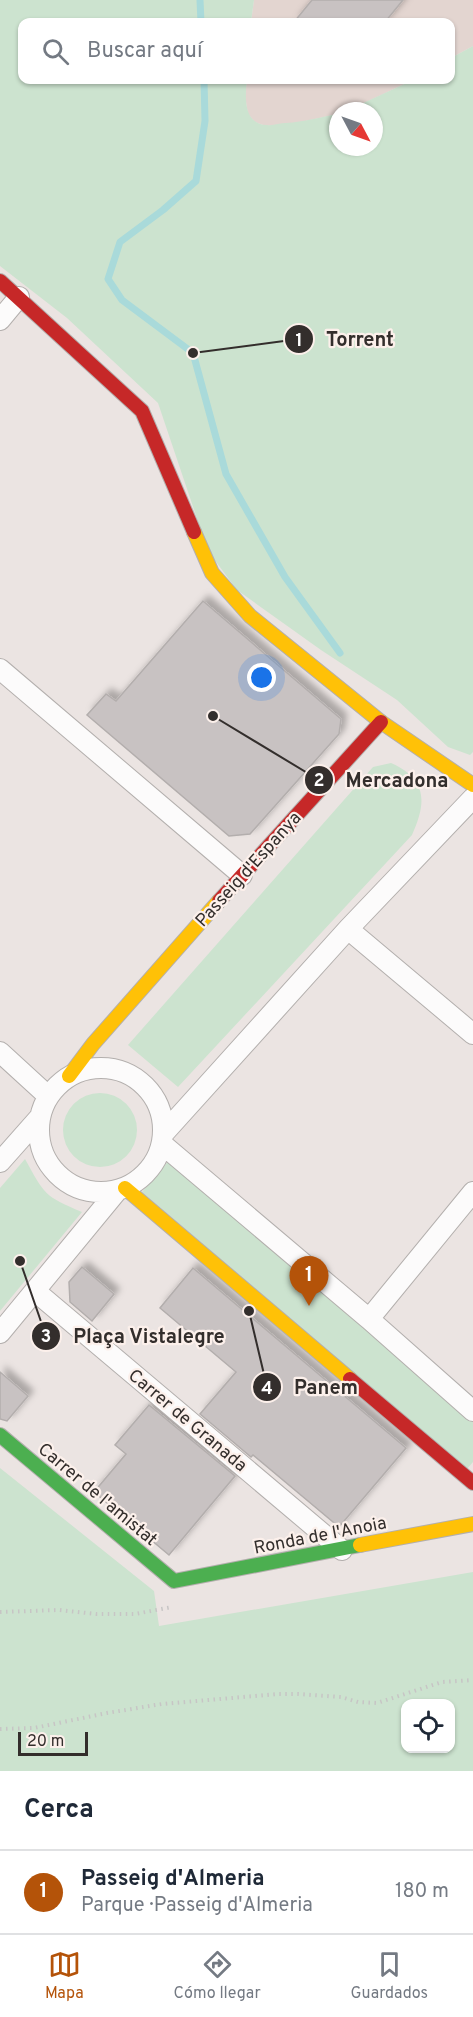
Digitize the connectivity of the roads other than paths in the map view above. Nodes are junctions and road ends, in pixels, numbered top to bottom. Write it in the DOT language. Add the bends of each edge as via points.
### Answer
graph roads {
  1 [pos="0,281"];
  2 [pos="19,297"];
  3 [pos="0,320"];
  4 [pos="0,669"];
  5 [pos="381,722"];
  6 [pos="473,785"];
  7 [pos="473,798"];
  8 [pos="242,875"];
  9 [pos="348,929"];
  10 [pos="473,1034"];
  11 [pos="0,1052"];
  12 [pos="69,1076"];
  13 [pos="48,1096"];
  14 [pos="39,1118"];
  15 [pos="163,1139"];
  16 [pos="0,1162"];
  17 [pos="121,1189"];
  18 [pos="473,1192"];
  19 [pos="35,1291"];
  20 [pos="369,1318"];
  21 [pos="0,1333"];
  22 [pos="473,1411"];
  23 [pos="0,1435"];
  24 [pos="473,1484"];
  25 [pos="473,1524"];
  26 [pos="342,1550"];
  27 [pos="174,1581"];
  1 -- 2 [label="street"];
  2 -- 3 [label="street"];
  2 -- 5 [label="street" via="142,411 212,573 250,616"];
  4 -- 8 [label="street"];
  5 -- 6 [label="street"];
  5 -- 8 [label="street, Passeig d'Espanya"];
  7 -- 9 [label="street"];
  8 -- 12 [label="street, Passeig d'Espanya"];
  9 -- 10 [label="street"];
  9 -- 15 [label="street"];
  11 -- 13 [label="street"];
  12 -- 13 [label="street, Passeig d'Espanya"];
  12 -- 15 [label="street, Passeig d'Espanya" via="106,1067 141,1082 154,1096 162,1114"];
  13 -- 14 [label="street, Passeig d'Espanya"];
  14 -- 16 [label="street, Passeig d'Espanya"];
  14 -- 17 [label="street, Passeig d'Espanya" via="39,1139 45,1159 58,1176 75,1188 96,1193"];
  15 -- 17 [label="street" via="155,1162 142,1178"];
  15 -- 20 [label="street"];
  17 -- 19 [label="street"];
  17 -- 24 [label="street"];
  18 -- 20 [label="street"];
  19 -- 21 [label="street"];
  19 -- 26 [label="street, Carrer de Granada"];
  20 -- 22 [label="street"];
  23 -- 27 [label="street, Carrer de l'amistat"];
  25 -- 26 [label="street, Ronda de l'Anoia"];
  26 -- 27 [label="street, Ronda de l'Anoia"];
}
